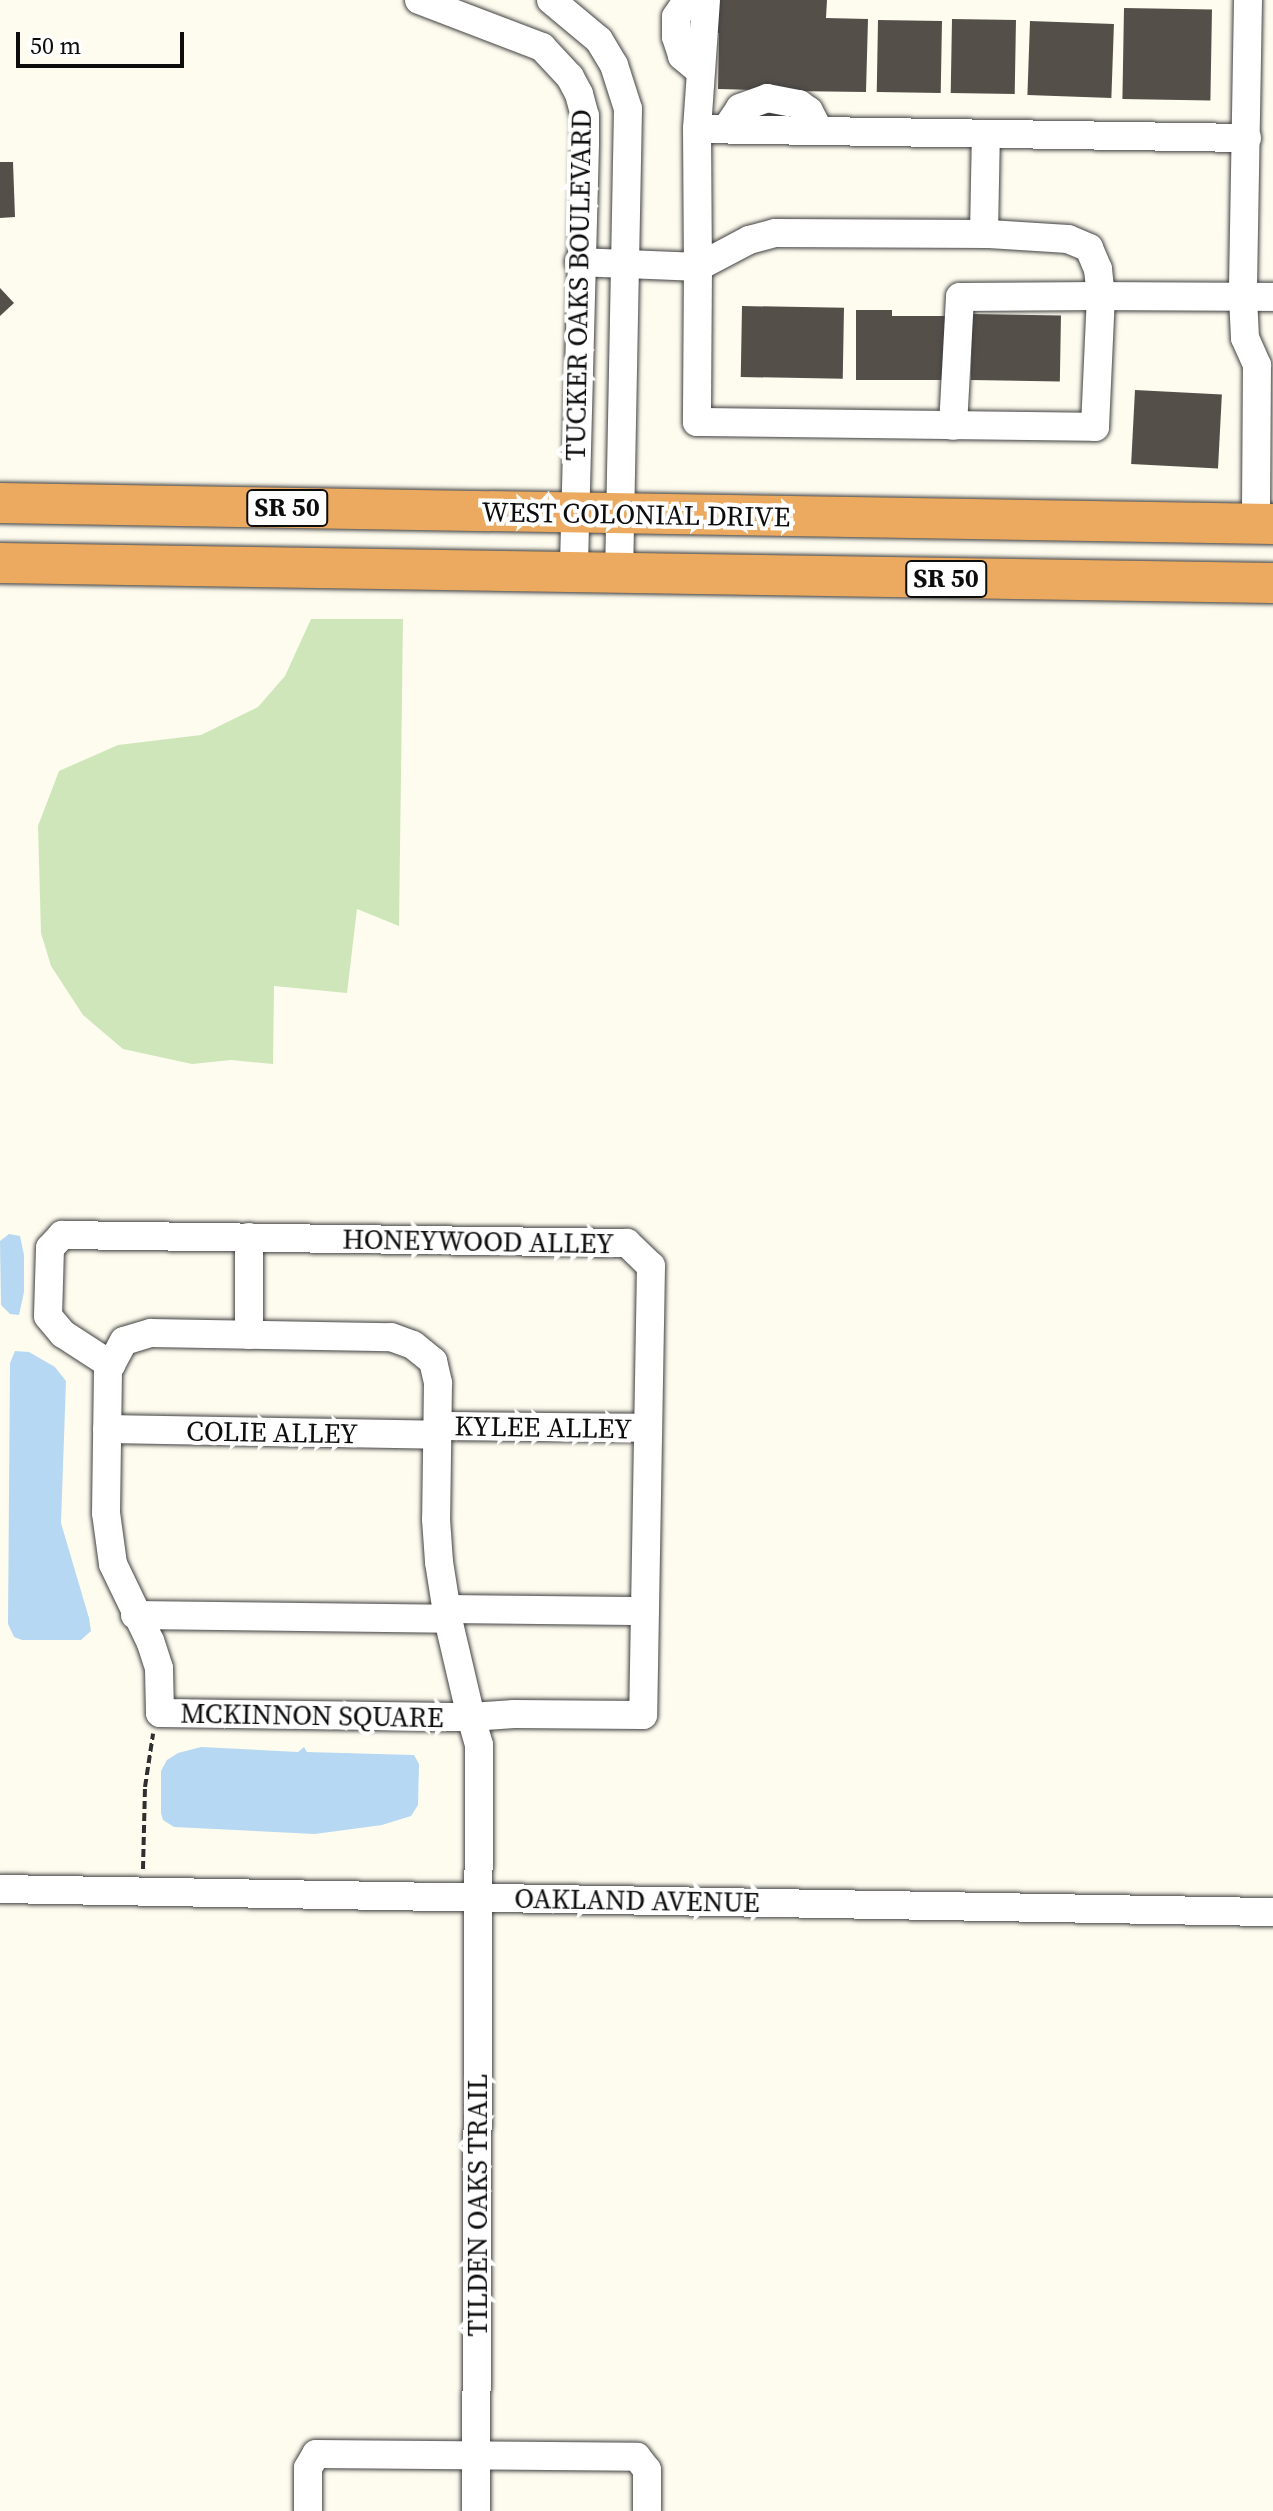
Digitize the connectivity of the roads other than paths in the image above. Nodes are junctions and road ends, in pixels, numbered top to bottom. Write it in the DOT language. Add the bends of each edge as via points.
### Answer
graph roads {
  1 [pos="419,0"];
  2 [pos="551,0"];
  3 [pos="692,0"];
  4 [pos="706,0"];
  5 [pos="1248,0"];
  6 [pos="700,71"];
  7 [pos="697,129"];
  8 [pos="986,134"];
  9 [pos="1247,138"];
  10 [pos="984,234"];
  11 [pos="579,262"];
  12 [pos="625,263"];
  13 [pos="698,267"];
  14 [pos="1101,296"];
  15 [pos="1243,297"];
  16 [pos="1273,297"];
  17 [pos="953,426"];
  18 [pos="0,503"];
  19 [pos="575,514"];
  20 [pos="619,514"];
  21 [pos="1265,524"];
  22 [pos="0,563"];
  23 [pos="574,573"];
  24 [pos="619,574"];
  25 [pos="1273,583"];
  26 [pos="249,1237"];
  27 [pos="249,1335"];
  28 [pos="111,1365"];
  29 [pos="648,1428"];
  30 [pos="107,1429"];
  31 [pos="438,1430"];
  32 [pos="645,1611"];
  33 [pos="447,1614"];
  34 [pos="135,1615"];
  35 [pos="471,1717"];
  36 [pos="0,1889"];
  37 [pos="476,1898"];
  38 [pos="1273,1912"];
  39 [pos="476,2456"];
  40 [pos="308,2511"];
  41 [pos="476,2511"];
  42 [pos="647,2511"];
  1 -- 11 [label="street, TUCKER OAKS BOULEVARD" via="542,47 570,77 585,116"];
  2 -- 12 [label="street, TUCKER OAKS BOULEVARD" via="599,40 622,85 629,145"];
  3 -- 6 [label="street" via="676,17 676,37 682,56"];
  4 -- 6 [label="street"];
  5 -- 9 [label="street"];
  6 -- 7 [label="street"];
  7 -- 8 [label="street"];
  7 -- 13 [label="street"];
  8 -- 9 [label="street"];
  8 -- 10 [label="street"];
  9 -- 15 [label="street"];
  10 -- 13 [label="street" via="775,233 749,240"];
  10 -- 14 [label="street" via="1068,239 1089,248"];
  11 -- 12 [label="street"];
  11 -- 19 [label="street, TUCKER OAKS BOULEVARD"];
  12 -- 13 [label="street"];
  12 -- 20 [label="street, TUCKER OAKS BOULEVARD"];
  13 -- 17 [label="street" via="697,422"];
  14 -- 15 [label="street"];
  14 -- 17 [label="street" via="960,297"];
  14 -- 17 [label="street" via="1095,427"];
  15 -- 16 [label="street"];
  15 -- 21 [label="street" via="1245,338 1257,365"];
  18 -- 19 [label="highway, WEST COLONIAL DRIVE / SR 50"];
  19 -- 20 [label="highway, WEST COLONIAL DRIVE / SR 50"];
  19 -- 23 [label="street, TUCKER OAKS BOULEVARD"];
  20 -- 21 [label="highway, WEST COLONIAL DRIVE / SR 50"];
  20 -- 24 [label="street, TUCKER OAKS BOULEVARD"];
  22 -- 23 [label="highway, SR 50"];
  23 -- 24 [label="highway, SR 50"];
  24 -- 25 [label="highway, SR 50"];
  26 -- 27 [label="street"];
  26 -- 28 [label="street, HONEYWOOD ALLEY" via="62,1235 50,1248 48,1316 63,1334"];
  26 -- 29 [label="street, HONEYWOOD ALLEY" via="627,1243 651,1266"];
  27 -- 28 [label="street, MCKINNON SQUARE" via="151,1333 124,1341"];
  27 -- 31 [label="street, MCKINNON SQUARE" via="391,1337 413,1345 433,1361"];
  28 -- 30 [label="street, MCKINNON SQUARE"];
  29 -- 31 [label="street, KYLEE ALLEY"];
  29 -- 32 [label="street, HONEYWOOD ALLEY"];
  30 -- 31 [label="street, COLIE ALLEY"];
  30 -- 34 [label="street, MCKINNON SQUARE" via="106,1513 113,1564"];
  31 -- 33 [label="street, MCKINNON SQUARE" via="436,1519"];
  32 -- 33 [label="street"];
  32 -- 35 [label="street, HONEYWOOD ALLEY" via="643,1715"];
  33 -- 34 [label="street"];
  33 -- 35 [label="street, MCKINNON SQUARE"];
  34 -- 35 [label="street, MCKINNON SQUARE" via="159,1668 160,1713"];
  35 -- 37 [label="street, MCKINNON SQUARE" via="479,1745"];
  36 -- 37 [label="street, OAKLAND AVENUE"];
  37 -- 38 [label="street, OAKLAND AVENUE"];
  37 -- 39 [label="street, TILDEN OAKS TRAIL"];
  39 -- 40 [label="street" via="316,2454 308,2468"];
  39 -- 41 [label="street, TILDEN OAKS TRAIL"];
  39 -- 42 [label="street" via="637,2457 647,2470"];
}
